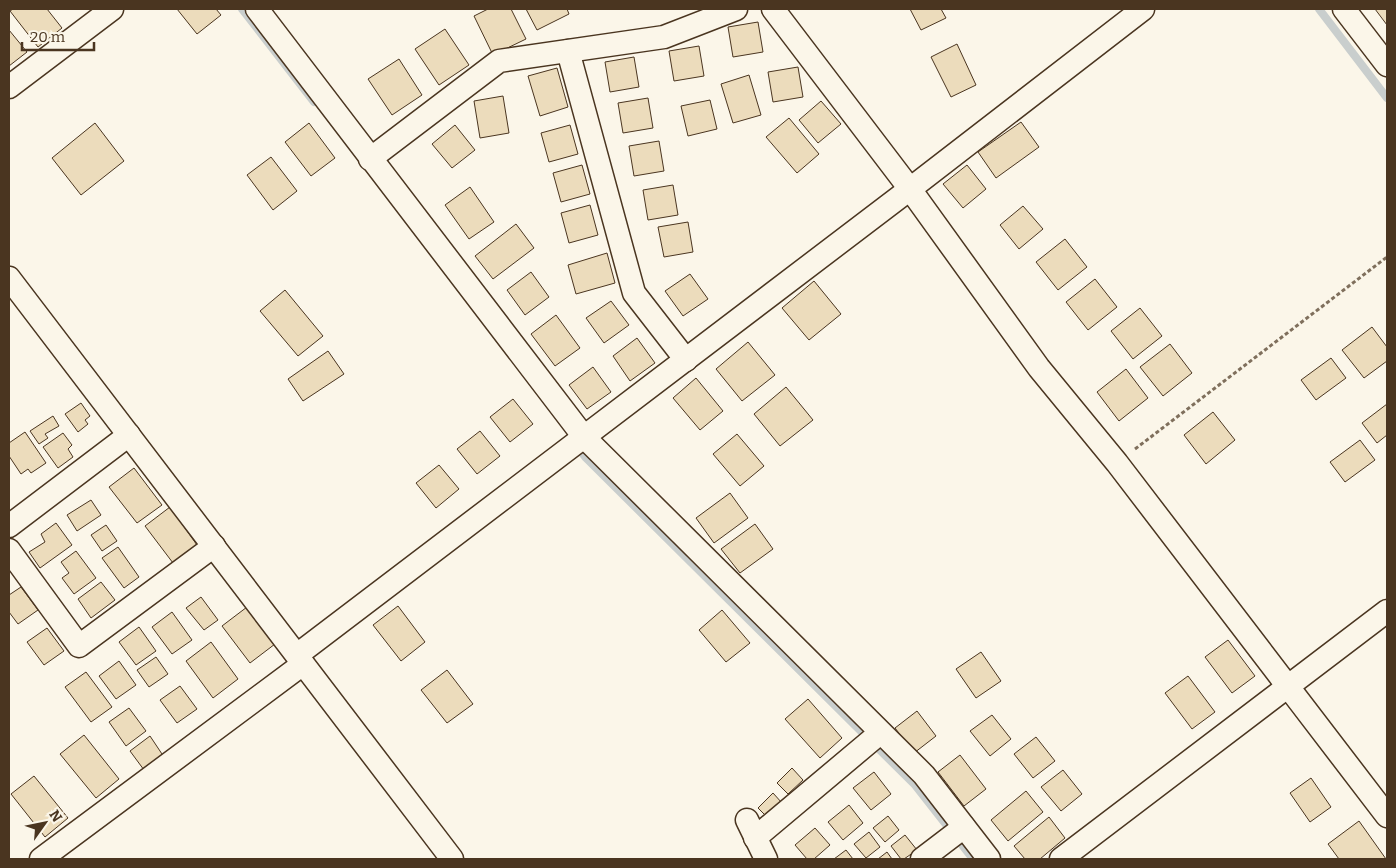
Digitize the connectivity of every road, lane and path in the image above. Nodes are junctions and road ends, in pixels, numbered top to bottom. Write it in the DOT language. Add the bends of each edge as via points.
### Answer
graph roads {
  1 [pos="112,9"];
  2 [pos="256,9"];
  3 [pos="736,9"];
  4 [pos="772,9"];
  5 [pos="1143,9"];
  6 [pos="1344,9"];
  7 [pos="568,51"];
  8 [pos="1387,65"];
  9 [pos="9,87"];
  10 [pos="370,159"];
  11 [pos="910,189"];
  12 [pos="1387,257"];
  13 [pos="9,278"];
  14 [pos="686,360"];
  15 [pos="129,435"];
  16 [pos="577,442"];
  17 [pos="1117,462"];
  18 [pos="9,526"];
  19 [pos="214,546"];
  20 [pos="9,550"];
  21 [pos="1387,611"];
  22 [pos="300,659"];
  23 [pos="1288,687"];
  24 [pos="874,738"];
  25 [pos="1387,816"];
  26 [pos="957,833"];
  27 [pos="41,859"];
  28 [pos="452,859"];
  29 [pos="766,859"];
  30 [pos="922,859"];
  31 [pos="989,859"];
  32 [pos="1061,859"];
  1 -- 9 [label="street"];
  2 -- 10 [label="street"];
  3 -- 7 [label="street" via="664,37"];
  4 -- 11 [label="street"];
  5 -- 11 [label="street"];
  6 -- 8 [label="street"];
  7 -- 10 [label="street" via="499,61"];
  7 -- 14 [label="street" via="634,293"];
  10 -- 16 [label="street"];
  11 -- 14 [label="street"];
  11 -- 17 [label="street" via="1039,368"];
  12 -- 17 [label="path"];
  13 -- 15 [label="street"];
  14 -- 16 [label="street"];
  15 -- 18 [label="street"];
  15 -- 19 [label="street"];
  16 -- 22 [label="street"];
  16 -- 24 [label="street"];
  17 -- 23 [label="street"];
  19 -- 20 [label="street" via="79,646"];
  19 -- 22 [label="street"];
  21 -- 23 [label="street"];
  22 -- 27 [label="street"];
  22 -- 28 [label="street"];
  23 -- 25 [label="street"];
  23 -- 32 [label="street"];
  24 -- 26 [label="street" via="924,775"];
  24 -- 29 [label="street" via="751,829"];
  26 -- 30 [label="street"];
  26 -- 31 [label="street"];
}
